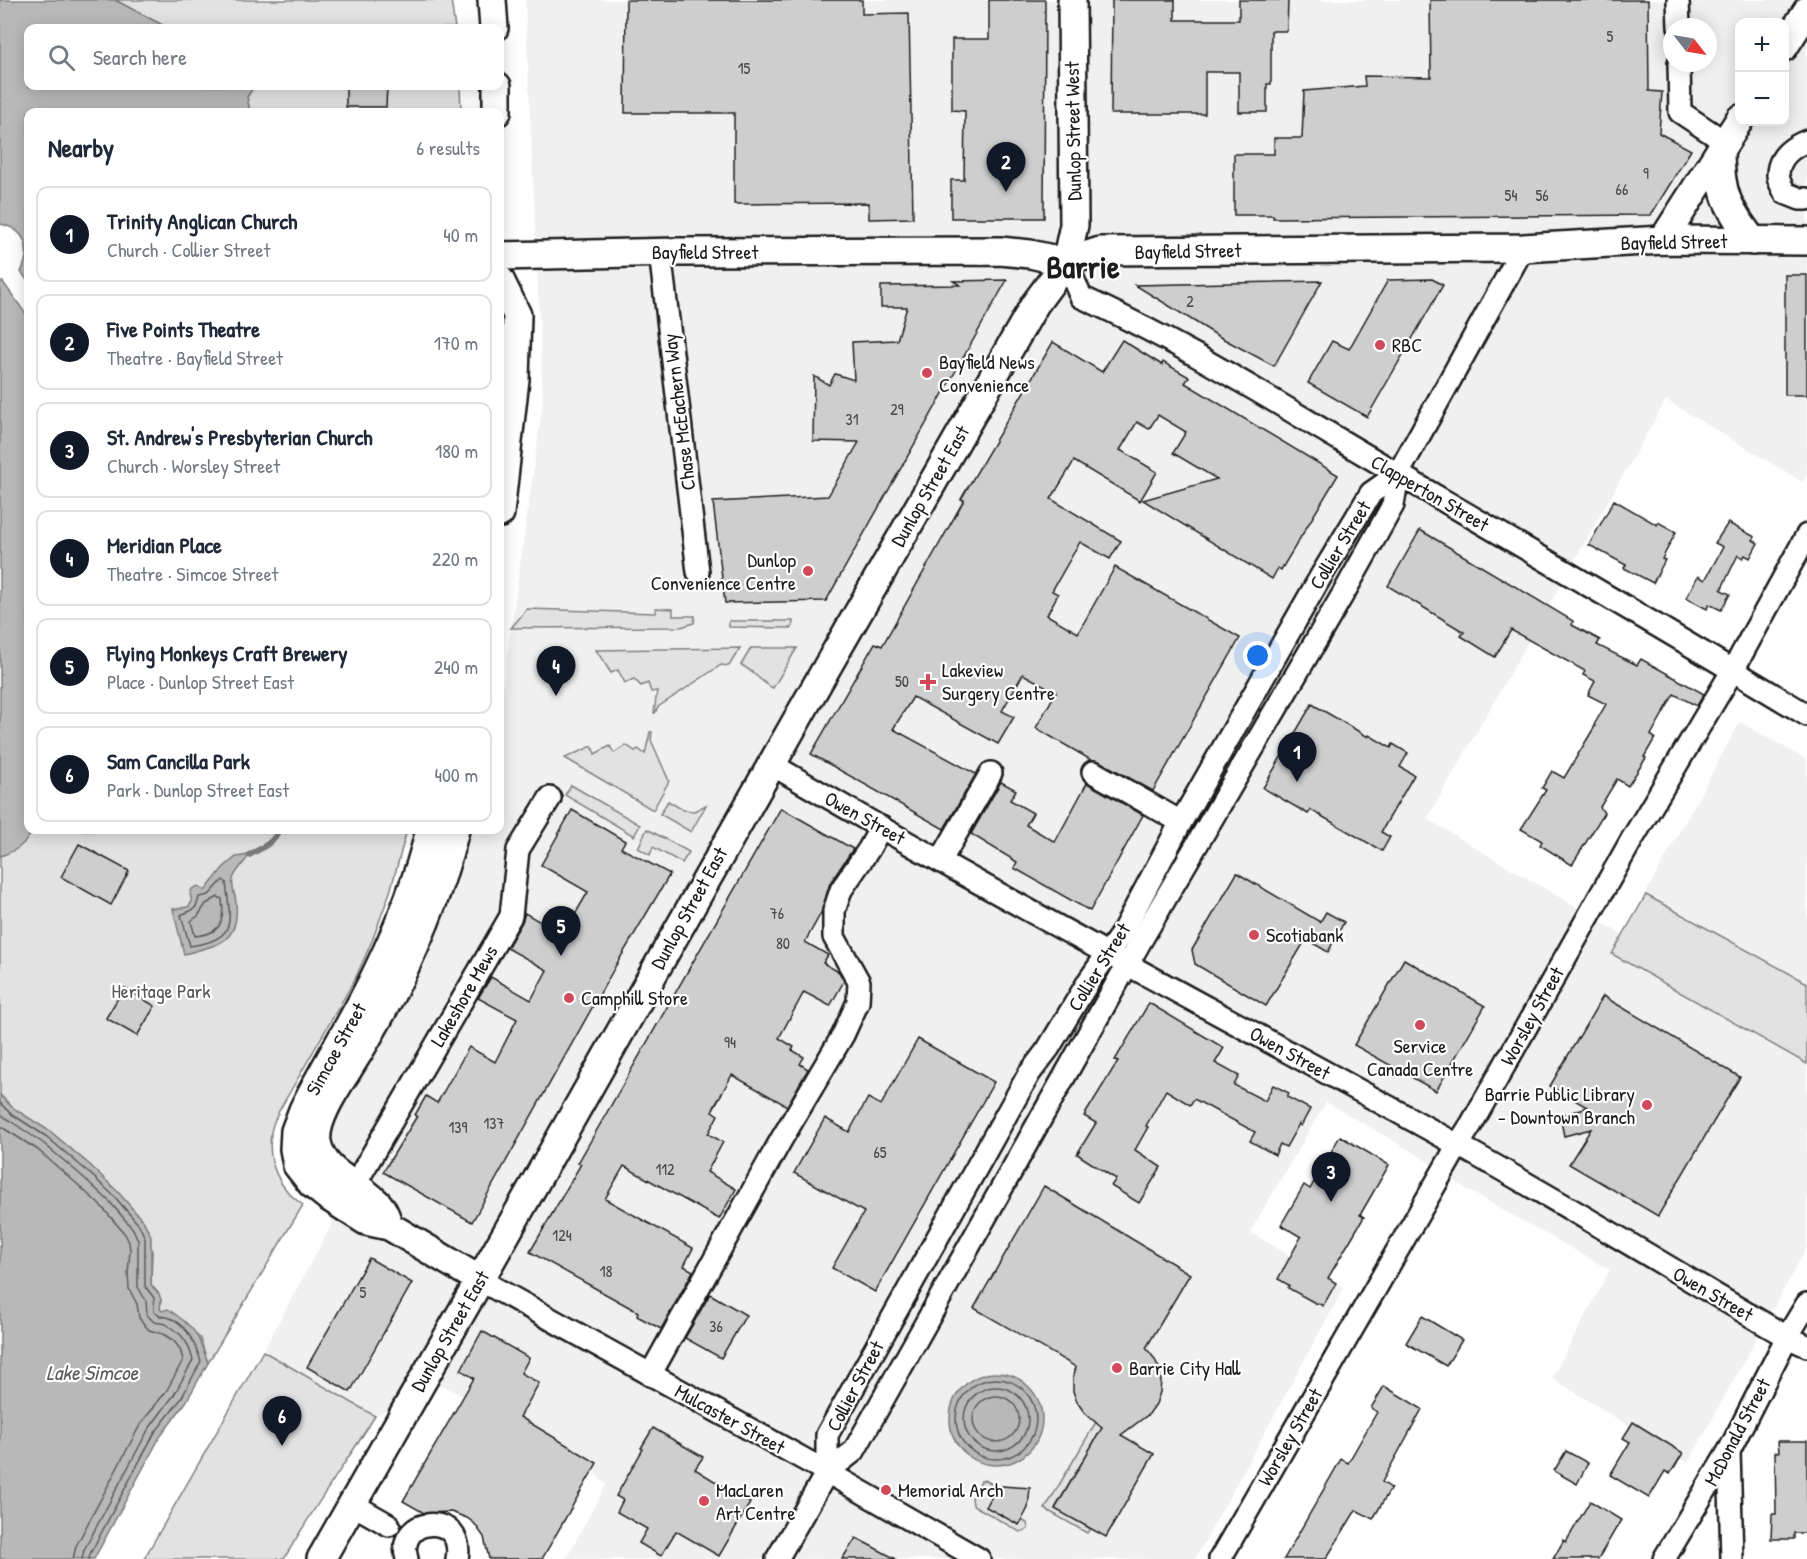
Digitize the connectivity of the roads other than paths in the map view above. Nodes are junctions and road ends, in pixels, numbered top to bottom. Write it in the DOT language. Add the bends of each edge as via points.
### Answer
graph roads {
  1 [pos="492,0"];
  2 [pos="1072,0"];
  3 [pos="1678,0"];
  4 [pos="1807,11"];
  5 [pos="1679,18"];
  6 [pos="494,24"];
  7 [pos="1789,40"];
  8 [pos="1679,72"];
  9 [pos="497,90"];
  10 [pos="497,108"];
  11 [pos="1735,126"];
  12 [pos="1807,141"];
  13 [pos="1722,146"];
  14 [pos="1807,199"];
  15 [pos="1663,240"];
  16 [pos="1752,241"];
  17 [pos="1807,241"];
  18 [pos="1523,248"];
  19 [pos="660,252"];
  20 [pos="504,256"];
  21 [pos="1066,262"];
  22 [pos="504,288"];
  23 [pos="1398,474"];
  24 [pos="504,478"];
  25 [pos="1807,535"];
  26 [pos="698,572"];
  27 [pos="1733,670"];
  28 [pos="1807,716"];
  29 [pos="771,764"];
  30 [pos="1093,772"];
  31 [pos="991,773"];
  32 [pos="550,798"];
  33 [pos="1181,822"];
  34 [pos="881,827"];
  35 [pos="429,834"];
  36 [pos="454,834"];
  37 [pos="941,860"];
  38 [pos="1108,955"];
  39 [pos="1128,965"];
  40 [pos="1458,1145"];
  41 [pos="354,1186"];
  42 [pos="389,1226"];
  43 [pos="480,1280"];
  44 [pos="1807,1304"];
  45 [pos="1787,1337"];
  46 [pos="1807,1346"];
  47 [pos="650,1375"];
  48 [pos="1729,1451"];
  49 [pos="827,1472"];
  50 [pos="352,1504"];
  51 [pos="401,1539"];
  52 [pos="321,1559"];
  53 [pos="457,1559"];
  54 [pos="777,1559"];
  55 [pos="979,1559"];
  56 [pos="1220,1559"];
  57 [pos="1664,1559"];
  58 [pos="1732,1559"];
  1 -- 6 [label="main road"];
  2 -- 21 [label="main road, Dunlop Street West" via="1074,225"];
  3 -- 5 [label="street"];
  4 -- 7 [label="main road"];
  8 -- 13 [label="street" via="1680,112"];
  9 -- 10 [label="main road"];
  11 -- 13 [label="main road"];
  12 -- 14 [label="street" via="1794,146 1782,158 1778,176 1785,193"];
  13 -- 15 [label="main road"];
  13 -- 16 [label="main road" via="1720,177 1725,198"];
  15 -- 16 [label="main road, Bayfield Street"];
  15 -- 18 [label="main road, Bayfield Street"];
  16 -- 17 [label="main road, Bayfield Street"];
  18 -- 21 [label="main road, Bayfield Street" via="1100,251"];
  18 -- 23 [label="street, Collier Street"];
  19 -- 20 [label="main road, Bayfield Street"];
  19 -- 21 [label="main road, Bayfield Street" via="1000,251"];
  19 -- 26 [label="street, Chase McEachern Way"];
  21 -- 23 [label="street, Clapperton Street" via="1081,297 1205,361"];
  21 -- 29 [label="main road, Dunlop Street East" via="1035,304"];
  22 -- 24 [label="main road" via="517,315 515,380"];
  23 -- 27 [label="street, Clapperton Street"];
  23 -- 33 [label="street, Collier Street" via="1371,493"];
  23 -- 39 [label="street, Collier Street" via="1393,505"];
  25 -- 27 [label="street, Worsley Street"];
  27 -- 28 [label="street, Clapperton Street"];
  27 -- 40 [label="street, Worsley Street" via="1631,840"];
  29 -- 34 [label="street, Owen Street"];
  29 -- 43 [label="main road, Dunlop Street East"];
  30 -- 33 [label="street"];
  31 -- 37 [label="street"];
  32 -- 41 [label="street, Lakeshore Mews" via="518,850 511,916"];
  33 -- 38 [label="street, Collier Street"];
  34 -- 37 [label="street, Owen Street"];
  34 -- 47 [label="street" via="841,890 834,911 834,937 859,982 858,1002"];
  35 -- 42 [label="main road, Simcoe Street" via="377,974 314,1087 295,1131 297,1165 312,1184 366,1221"];
  36 -- 41 [label="main road, Simcoe Street" via="404,969 319,1126 317,1140 323,1158 334,1172"];
  37 -- 38 [label="street, Owen Street"];
  38 -- 39 [label="street, Owen Street"];
  38 -- 49 [label="street, Collier Street" via="1029,1074 827,1435"];
  39 -- 40 [label="street, Owen Street"];
  39 -- 49 [label="street, Collier Street" via="854,1451"];
  40 -- 45 [label="street, Owen Street"];
  40 -- 56 [label="street, Worsley Street"];
  41 -- 42 [label="main road, Simcoe Street" via="377,1202"];
  42 -- 43 [label="main road, Simcoe Street"];
  43 -- 47 [label="street, Mulcaster Street"];
  43 -- 50 [label="main road, Dunlop Street East"];
  44 -- 45 [label="street, McDonald Street"];
  45 -- 46 [label="street, Owen Street"];
  45 -- 48 [label="street, McDonald Street"];
  47 -- 49 [label="street, Mulcaster Street"];
  48 -- 57 [label="street, McDonald Street"];
  48 -- 58 [label="street"];
  49 -- 54 [label="street, Collier Street"];
  49 -- 55 [label="street, Mulcaster Street"];
  50 -- 51 [label="street"];
  50 -- 52 [label="main road, Dunlop Street East"];
  51 -- 53 [label="street" via="420,1526 438,1524 453,1534 459,1551"];
}
